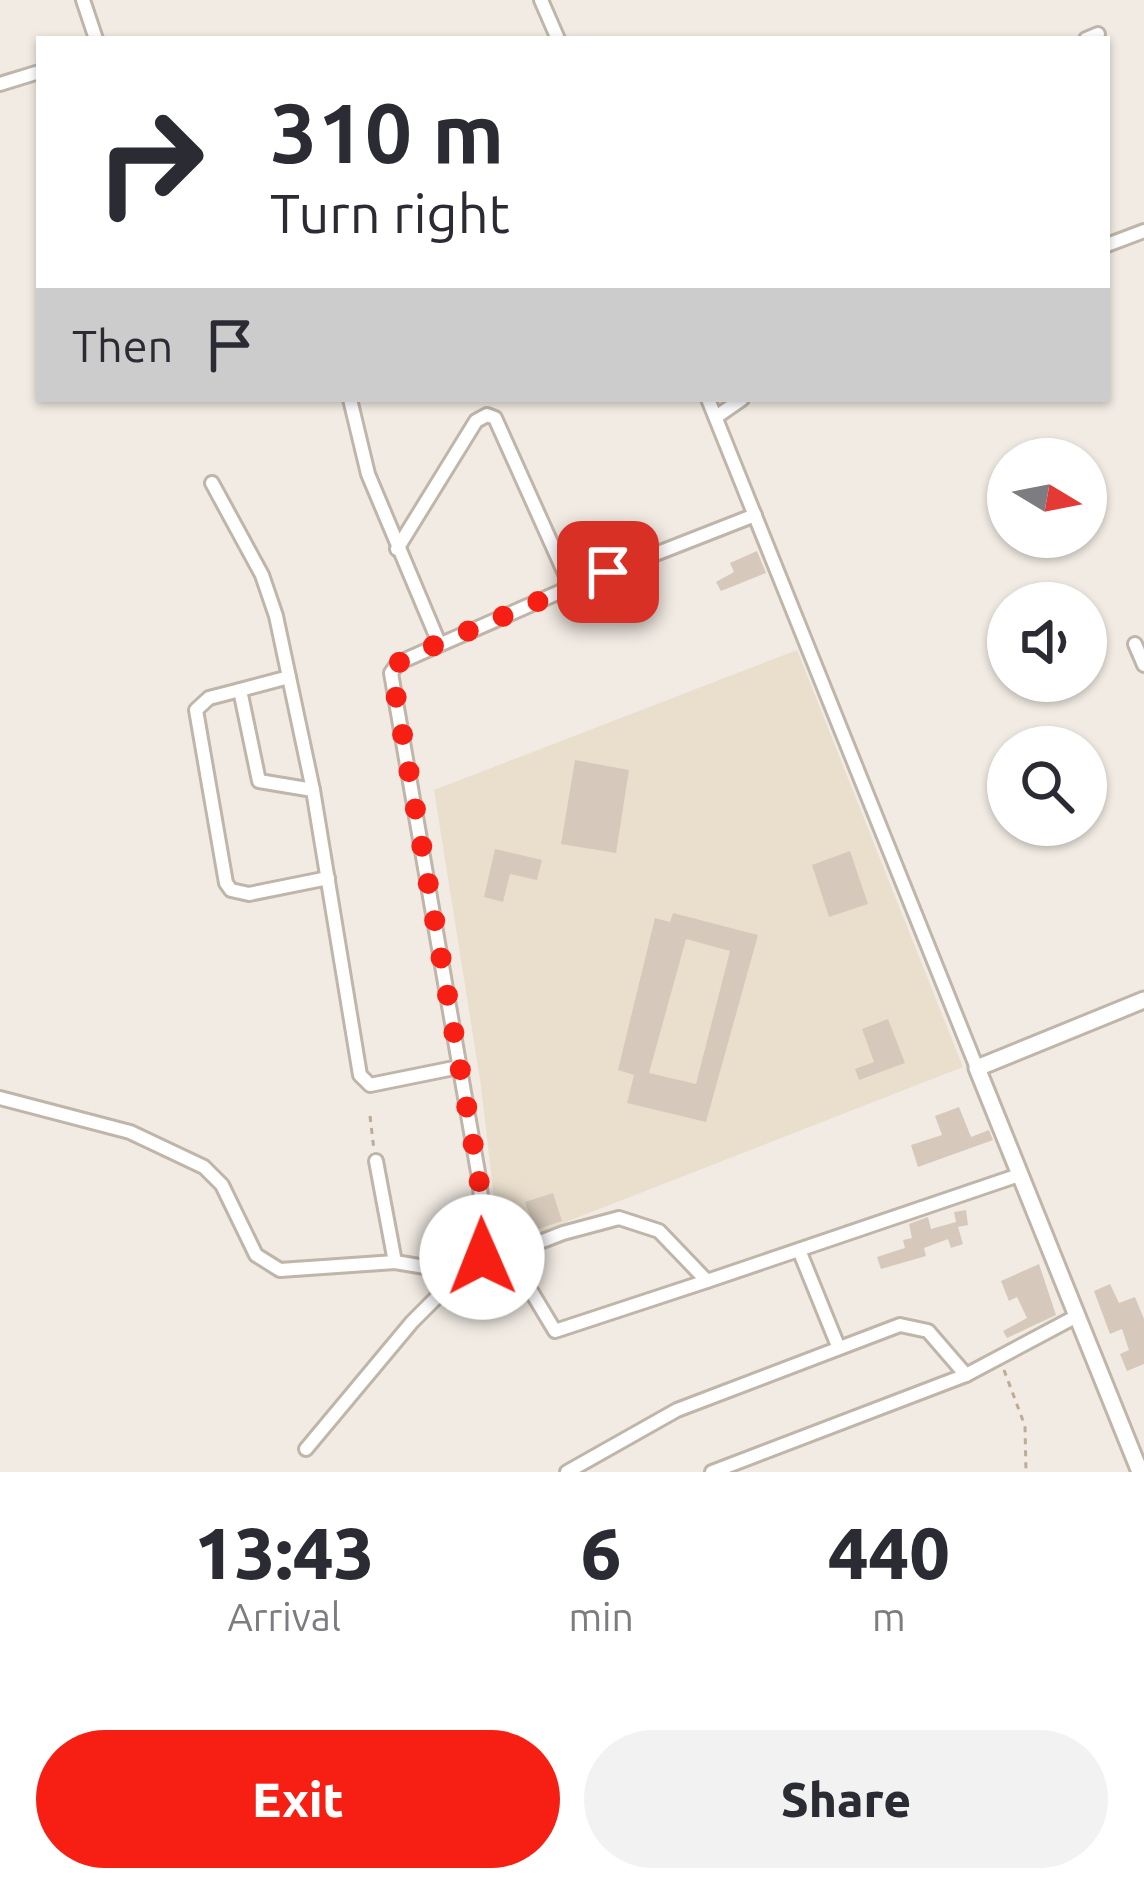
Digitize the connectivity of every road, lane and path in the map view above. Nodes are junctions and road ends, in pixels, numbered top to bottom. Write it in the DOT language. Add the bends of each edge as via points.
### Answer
graph roads {
  1 [pos="83,0"];
  2 [pos="541,0"];
  3 [pos="95,36"];
  4 [pos="557,36"];
  5 [pos="36,73"];
  6 [pos="0,84"];
  7 [pos="1144,232"];
  8 [pos="1110,244"];
  9 [pos="351,402"];
  10 [pos="709,402"];
  11 [pos="738,402"];
  12 [pos="716,417"];
  13 [pos="212,483"];
  14 [pos="755,515"];
  15 [pos="397,549"];
  16 [pos="571,587"];
  17 [pos="439,644"];
  18 [pos="1135,644"];
  19 [pos="1144,665"];
  20 [pos="289,677"];
  21 [pos="240,690"];
  22 [pos="313,790"];
  23 [pos="328,878"];
  24 [pos="1144,1000"];
  25 [pos="459,1067"];
  26 [pos="977,1068"];
  27 [pos="0,1098"];
  28 [pos="370,1116"];
  29 [pos="376,1161"];
  30 [pos="1019,1174"];
  31 [pos="485,1238"];
  32 [pos="800,1250"];
  33 [pos="509,1256"];
  34 [pos="395,1262"];
  35 [pos="481,1265"];
  36 [pos="461,1274"];
  37 [pos="707,1281"];
  38 [pos="1075,1317"];
  39 [pos="838,1346"];
  40 [pos="1003,1356"];
  41 [pos="966,1375"];
  42 [pos="306,1449"];
  43 [pos="567,1472"];
  44 [pos="712,1472"];
  45 [pos="1026,1472"];
  46 [pos="1141,1472"];
  1 -- 3 [label="street"];
  2 -- 4 [label="street"];
  5 -- 6 [label="street"];
  7 -- 8 [label="street"];
  9 -- 15 [label="street"];
  10 -- 12 [label="street"];
  11 -- 12 [label="street"];
  12 -- 14 [label="street"];
  13 -- 20 [label="street" via="272,599"];
  14 -- 16 [label="street"];
  14 -- 26 [label="street"];
  15 -- 16 [label="street" via="476,421 488,415"];
  15 -- 17 [label="street"];
  16 -- 17 [label="street"];
  17 -- 25 [label="street" via="398,663 391,680"];
  18 -- 19 [label="street"];
  20 -- 21 [label="street"];
  20 -- 22 [label="street"];
  21 -- 22 [label="street" via="259,781"];
  21 -- 23 [label="street" via="196,710 226,883 249,893"];
  22 -- 23 [label="street"];
  23 -- 25 [label="street" via="364,1082"];
  24 -- 26 [label="street"];
  25 -- 31 [label="street"];
  26 -- 30 [label="street"];
  27 -- 34 [label="street" via="130,1132 205,1167 256,1255 280,1270"];
  28 -- 29 [label="path"];
  29 -- 34 [label="street"];
  30 -- 32 [label="street"];
  30 -- 38 [label="street"];
  31 -- 33 [label="street"];
  31 -- 35 [label="street"];
  32 -- 37 [label="street"];
  32 -- 39 [label="street"];
  33 -- 35 [label="street"];
  33 -- 37 [label="street" via="619,1218 658,1232"];
  33 -- 37 [label="street" via="550,1328 563,1333"];
  34 -- 36 [label="street"];
  35 -- 36 [label="street"];
  36 -- 42 [label="street"];
  38 -- 40 [label="street"];
  38 -- 46 [label="street"];
  39 -- 41 [label="street" via="917,1325"];
  39 -- 43 [label="street" via="677,1410"];
  40 -- 41 [label="street"];
  40 -- 45 [label="path" via="1025,1426"];
  41 -- 44 [label="street"];
}
